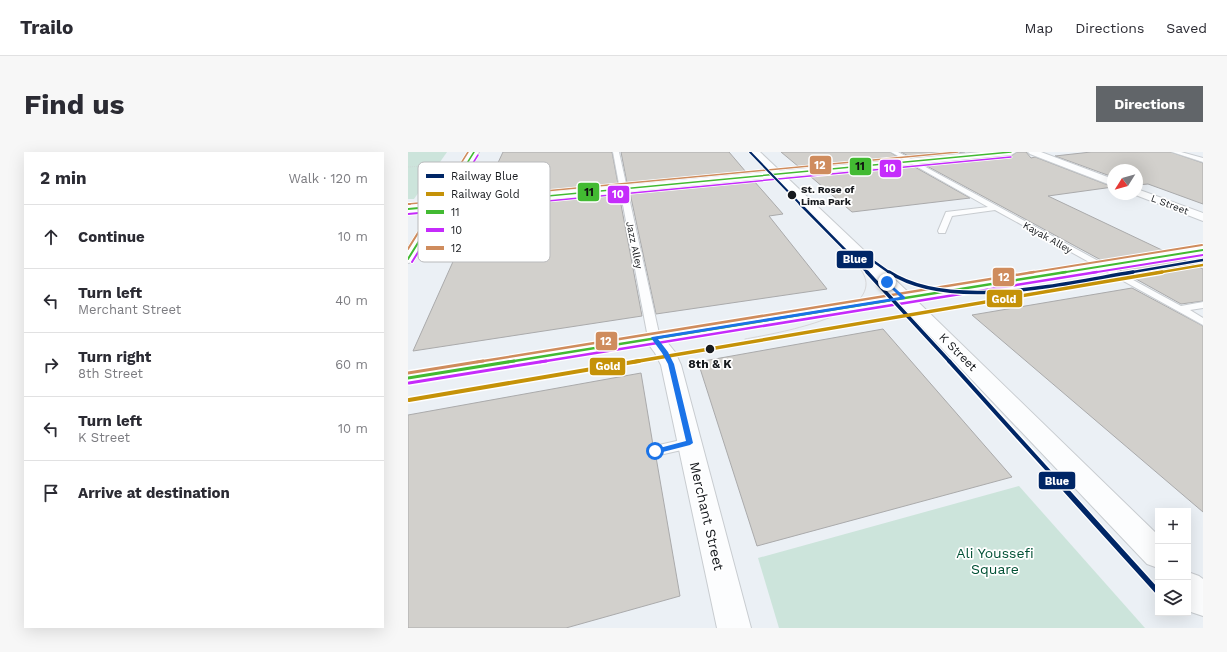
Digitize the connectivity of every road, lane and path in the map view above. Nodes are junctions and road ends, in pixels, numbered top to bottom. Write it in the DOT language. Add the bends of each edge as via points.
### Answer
graph roads {
  1 [pos="474,152"];
  2 [pos="616,152"];
  3 [pos="754,152"];
  4 [pos="894,152"];
  5 [pos="1011,152"];
  6 [pos="1033,152"];
  7 [pos="1175,152"];
  8 [pos="1203,160"];
  9 [pos="911,161"];
  10 [pos="468,162"];
  11 [pos="418,166"];
  12 [pos="408,167"];
  13 [pos="776,174"];
  14 [pos="1107,181"];
  15 [pos="623,188"];
  16 [pos="1143,194"];
  17 [pos="550,195"];
  18 [pos="418,208"];
  19 [pos="996,208"];
  20 [pos="408,209"];
  21 [pos="1203,217"];
  22 [pos="942,231"];
  23 [pos="418,243"];
  24 [pos="1203,250"];
  25 [pos="408,260"];
  26 [pos="1101,266"];
  27 [pos="903,298"];
  28 [pos="1203,304"];
  29 [pos="1179,309"];
  30 [pos="1203,322"];
  31 [pos="654,338"];
  32 [pos="408,378"];
  33 [pos="690,443"];
  34 [pos="655,451"];
  35 [pos="1155,552"];
  36 [pos="1191,589"];
  37 [pos="1203,601"];
  38 [pos="734,628"];
  1 -- 10 [label="street"];
  2 -- 15 [label="lane, Jazz Alley"];
  3 -- 13 [label="street, K Street"];
  4 -- 9 [label="lane, Kayak Alley"];
  5 -- 9 [label="street"];
  6 -- 14 [label="street"];
  7 -- 8 [label="lane"];
  9 -- 13 [label="street"];
  9 -- 19 [label="lane, Kayak Alley"];
  11 -- 12 [label="path"];
  13 -- 15 [label="street"];
  13 -- 27 [label="street, K Street"];
  15 -- 17 [label="street"];
  15 -- 31 [label="lane, Jazz Alley"];
  16 -- 21 [label="street, L Street"];
  18 -- 20 [label="street"];
  19 -- 22 [label="lane" via="949,214"];
  19 -- 26 [label="lane, Kayak Alley"];
  23 -- 25 [label="street"];
  24 -- 26 [label="street"];
  26 -- 27 [label="street"];
  26 -- 29 [label="lane, Kayak Alley"];
  27 -- 31 [label="street"];
  27 -- 35 [label="street, K Street"];
  28 -- 29 [label="lane"];
  29 -- 30 [label="lane, Kayak Alley"];
  31 -- 32 [label="street"];
  31 -- 33 [label="street, Merchant Street" via="671,364"];
  33 -- 34 [label="lane"];
  33 -- 38 [label="street, Merchant Street"];
  36 -- 37 [label="street"];
}
